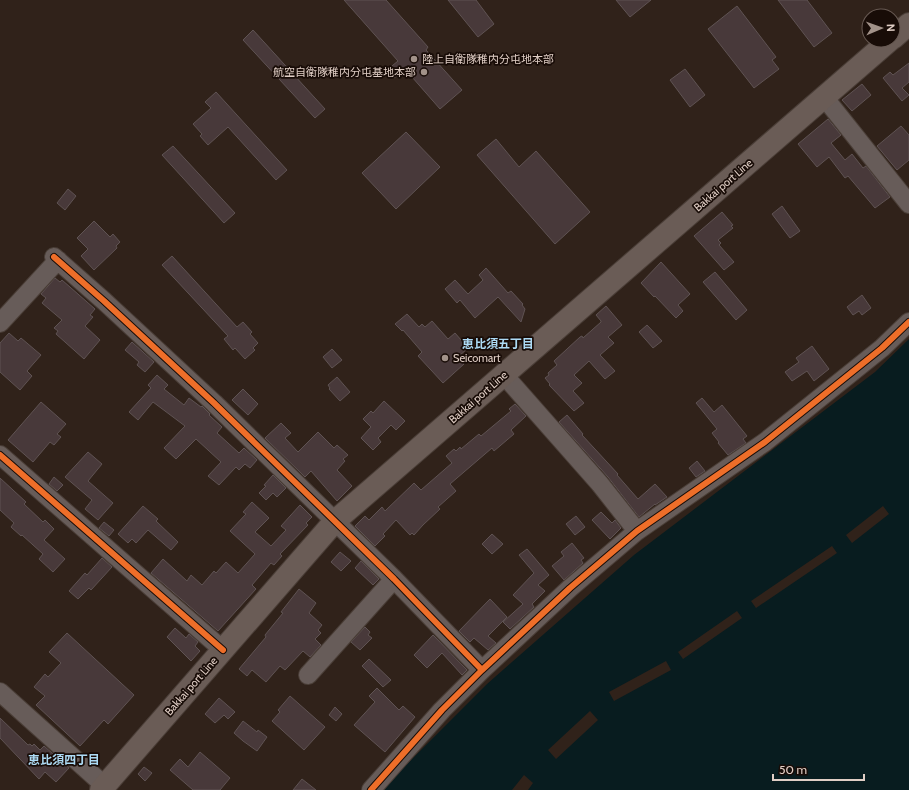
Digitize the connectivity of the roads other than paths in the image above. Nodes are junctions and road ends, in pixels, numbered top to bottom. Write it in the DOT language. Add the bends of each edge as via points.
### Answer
graph roads {
  1 [pos="909,24"];
  2 [pos="901,31"];
  3 [pos="881,48"];
  4 [pos="824,97"];
  5 [pos="909,204"];
  6 [pos="909,322"];
  7 [pos="0,323"];
  8 [pos="504,375"];
  9 [pos="0,455"];
  10 [pos="335,521"];
  11 [pos="637,531"];
  12 [pos="394,579"];
  13 [pos="223,650"];
  14 [pos="482,670"];
  15 [pos="308,675"];
  16 [pos="0,692"];
  17 [pos="103,788"];
  18 [pos="371,790"];
  1 -- 2 [label="main road"];
  3 -- 4 [label="main road, Bakkai port Line"];
  4 -- 5 [label="street"];
  4 -- 8 [label="main road, Bakkai port Line"];
  6 -- 11 [label="street" via="882,348 765,442"];
  7 -- 10 [label="street" via="56,258 214,403"];
  8 -- 10 [label="main road, Bakkai port Line"];
  8 -- 11 [label="street" via="600,484"];
  9 -- 13 [label="street"];
  10 -- 12 [label="street"];
  10 -- 13 [label="main road, Bakkai port Line"];
  11 -- 14 [label="street" via="570,588"];
  12 -- 14 [label="street"];
  12 -- 15 [label="street"];
  13 -- 17 [label="main road, Bakkai port Line"];
  14 -- 18 [label="street" via="442,710"];
  16 -- 17 [label="street"];
}
